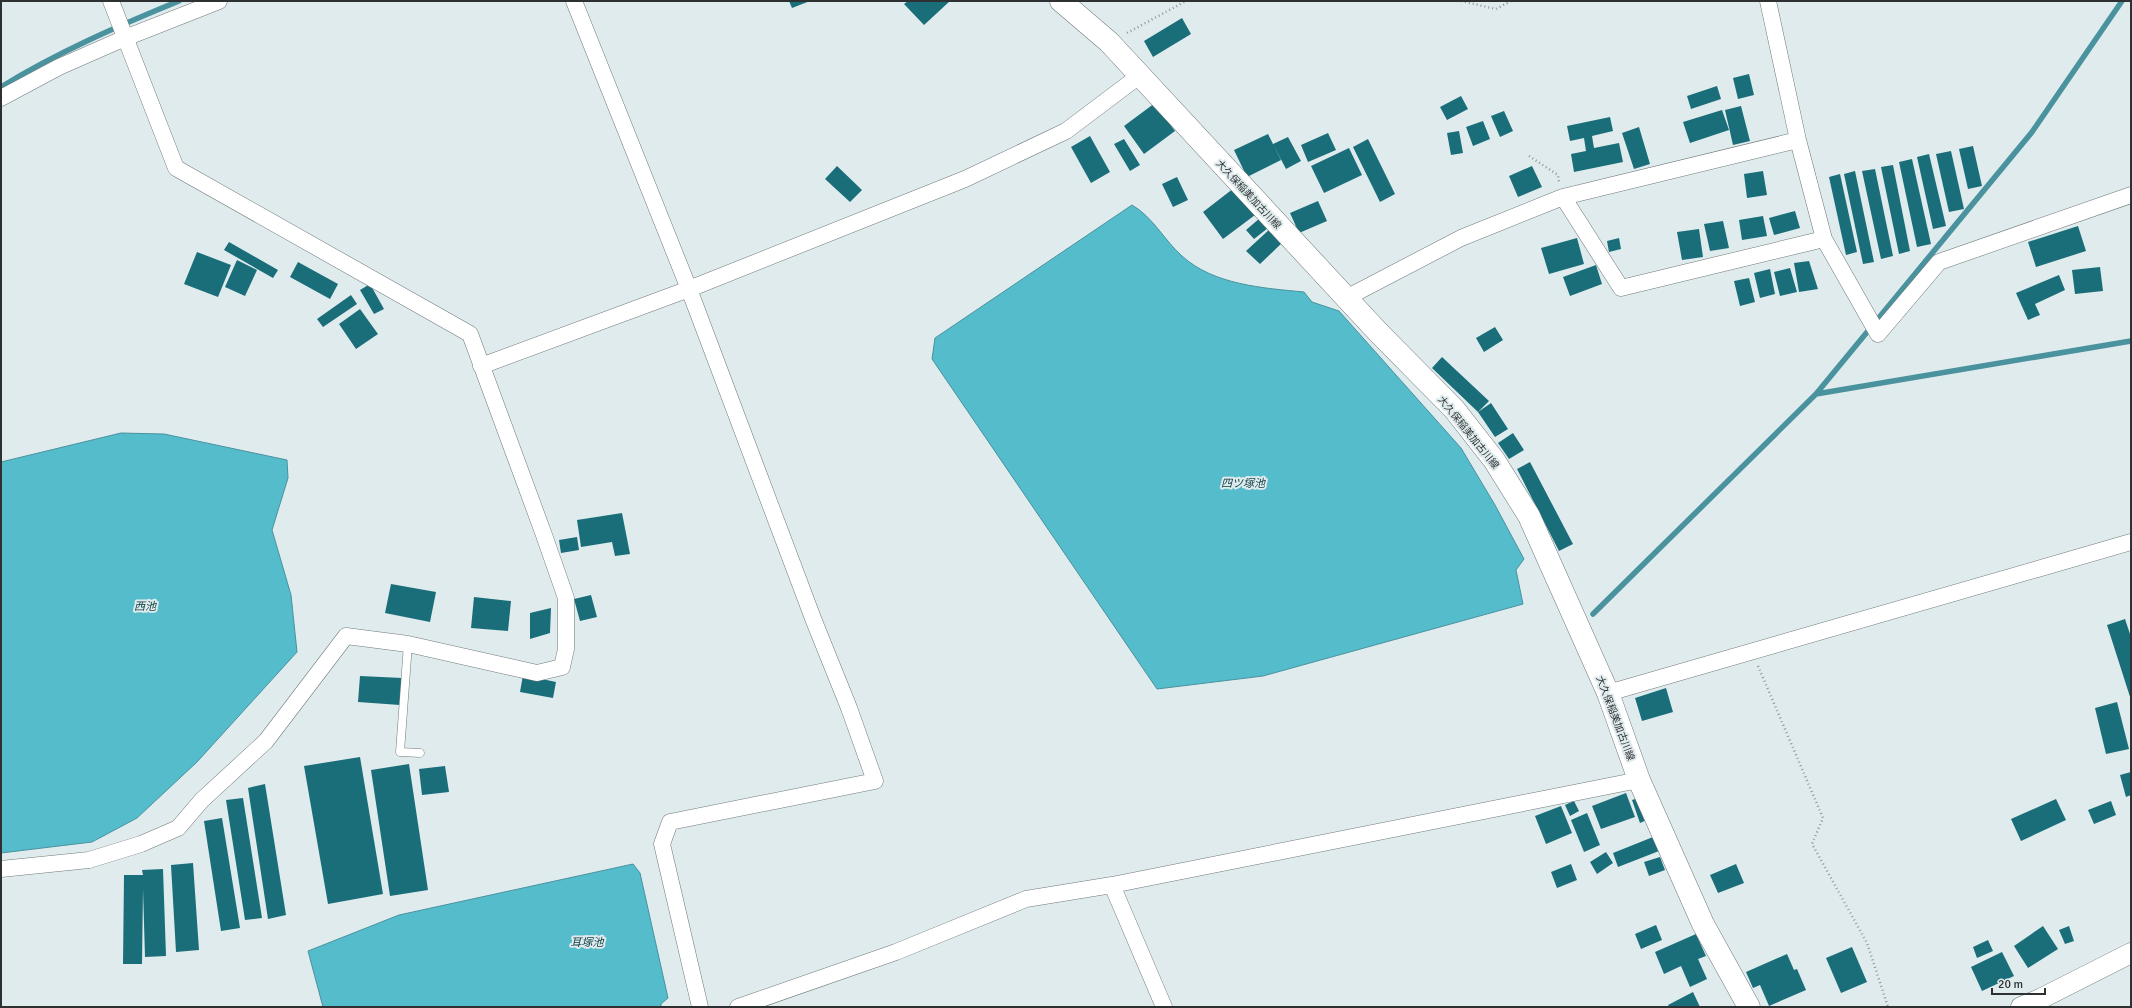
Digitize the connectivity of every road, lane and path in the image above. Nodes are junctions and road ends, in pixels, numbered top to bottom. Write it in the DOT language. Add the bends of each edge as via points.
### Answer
graph roads {
  1 [pos="111,1"];
  2 [pos="219,1"];
  3 [pos="574,1"];
  4 [pos="1061,1"];
  5 [pos="1186,1"];
  6 [pos="1461,1"];
  7 [pos="1511,1"];
  8 [pos="1768,1"];
  9 [pos="125,38"];
  10 [pos="1109,42"];
  11 [pos="1139,76"];
  12 [pos="1,98"];
  13 [pos="1798,140"];
  14 [pos="1529,156"];
  15 [pos="2131,195"];
  16 [pos="1563,197"];
  17 [pos="1824,239"];
  18 [pos="689,289"];
  19 [pos="1346,298"];
  20 [pos="481,366"];
  21 [pos="2131,542"];
  22 [pos="408,644"];
  23 [pos="1752,650"];
  24 [pos="1608,693"];
  25 [pos="420,753"];
  26 [pos="1639,780"];
  27 [pos="1,869"];
  28 [pos="1112,885"];
  29 [pos="2131,953"];
  30 [pos="2044,1003"];
  31 [pos="700,1007"];
  32 [pos="738,1007"];
  33 [pos="1164,1007"];
  34 [pos="1749,1007"];
  35 [pos="1888,1007"];
  36 [pos="2021,1007"];
  1 -- 9 [label="street"];
  2 -- 9 [label="street"];
  3 -- 18 [label="street"];
  4 -- 10 [label="main road, 大久保稲美加古川線"];
  5 -- 10 [label="path"];
  6 -- 7 [label="path" via="1496,9"];
  8 -- 13 [label="street"];
  9 -- 12 [label="street" via="59,67"];
  9 -- 20 [label="street" via="176,168 470,334"];
  10 -- 11 [label="main road, 大久保稲美加古川線"];
  11 -- 18 [label="street" via="1066,131 972,176"];
  11 -- 19 [label="main road, 大久保稲美加古川線"];
  13 -- 16 [label="street"];
  13 -- 17 [label="street"];
  14 -- 16 [label="path" via="1558,175"];
  15 -- 17 [label="street" via="1939,262 1878,334"];
  16 -- 17 [label="street" via="1621,288"];
  16 -- 19 [label="street" via="1461,238"];
  18 -- 20 [label="street"];
  18 -- 31 [label="street" via="875,781 670,822 662,844"];
  19 -- 24 [label="main road, 大久保稲美加古川線" via="1454,410 1494,460 1529,516"];
  20 -- 22 [label="street" via="566,598 566,649 562,667 537,673"];
  21 -- 23 [label="street"];
  22 -- 25 [label="lane" via="400,752"];
  22 -- 27 [label="street" via="346,636 266,741 202,800 178,828 141,844 89,860"];
  23 -- 24 [label="street"];
  23 -- 35 [label="path" via="1822,818 1812,844 1867,943"];
  24 -- 26 [label="main road, 大久保稲美加古川線"];
  26 -- 28 [label="street"];
  26 -- 34 [label="main road, 大久保稲美加古川線" via="1703,924"];
  28 -- 32 [label="street" via="1026,900 896,952"];
  28 -- 33 [label="street"];
  29 -- 30 [label="street"];
  30 -- 36 [label="street"];
}
